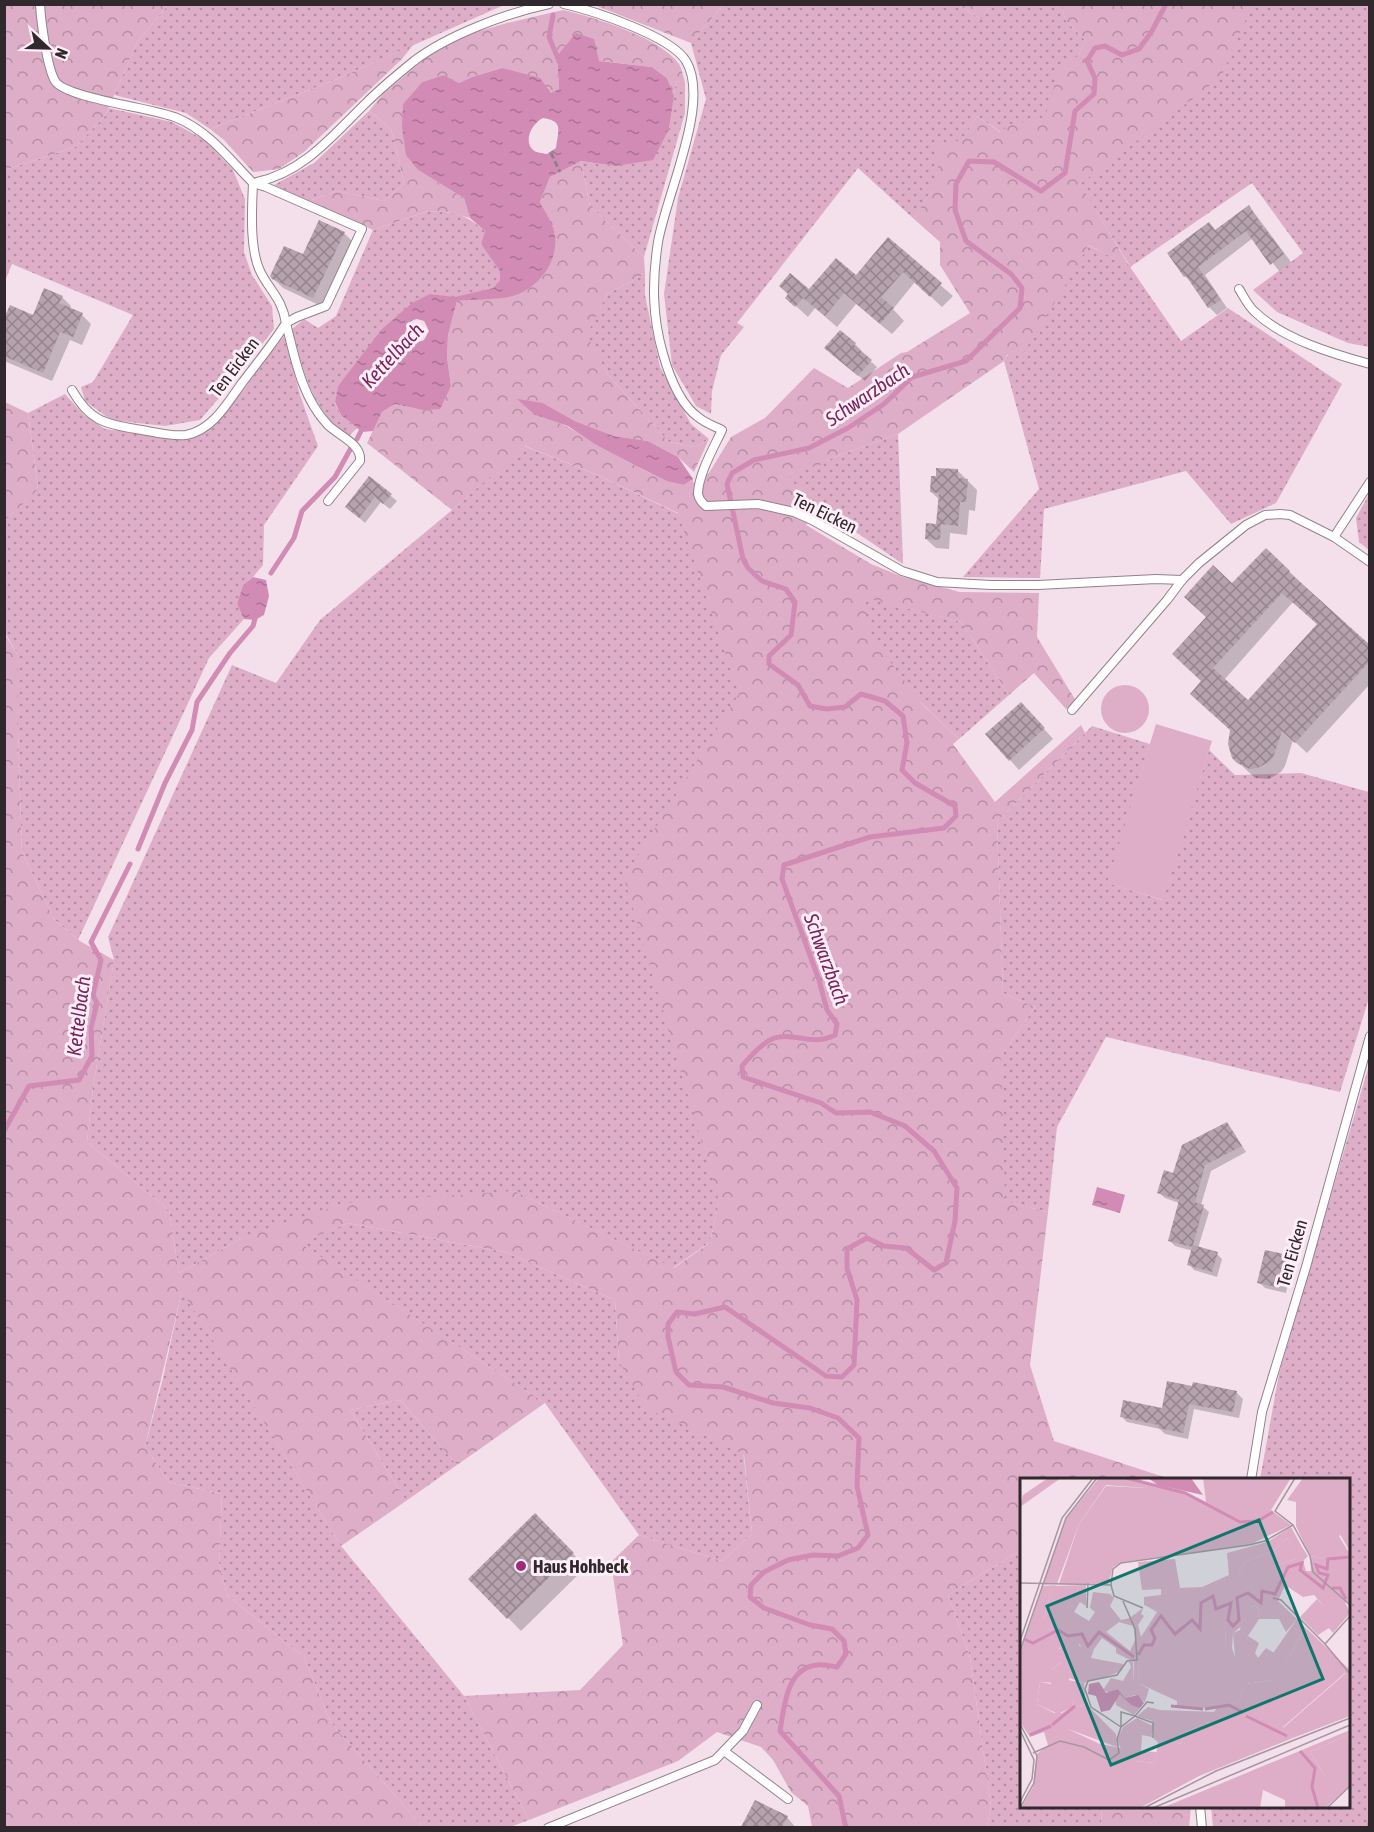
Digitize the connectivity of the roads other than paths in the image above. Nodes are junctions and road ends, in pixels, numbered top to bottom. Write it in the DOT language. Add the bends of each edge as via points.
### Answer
graph roads {
  1 [pos="40,4"];
  2 [pos="549,4"];
  3 [pos="564,4"];
  4 [pos="253,183"];
  5 [pos="1239,289"];
  6 [pos="286,323"];
  7 [pos="1370,363"];
  8 [pos="72,390"];
  9 [pos="1370,482"];
  10 [pos="328,501"];
  11 [pos="1334,537"];
  12 [pos="1370,562"];
  13 [pos="1182,580"];
  14 [pos="1072,710"];
  15 [pos="1370,1036"];
  16 [pos="1251,1478"];
  17 [pos="757,1705"];
  18 [pos="724,1750"];
  19 [pos="789,1799"];
  20 [pos="1200,1808"];
  21 [pos="548,1827"];
  22 [pos="1202,1827"];
  1 -- 4 [label="lane" via="52,74 62,89 162,112 190,124 215,142"];
  2 -- 4 [label="lane" via="487,23 416,59 306,160 278,176"];
  3 -- 13 [label="lane, Ten Eicken" via="610,18 667,43 685,59 694,82 687,138 658,241 653,292 658,338 682,399 697,417 722,430 702,475 700,501 706,506 758,504 794,512 883,562 937,582 1038,585"];
  4 -- 6 [label="lane" via="254,250 260,272 285,312"];
  4 -- 6 [label="lane" via="362,229 326,306"];
  5 -- 7 [label="lane" via="1253,311 1268,324 1332,354"];
  6 -- 8 [label="lane, Ten Eicken" via="213,421 186,435 100,421"];
  6 -- 10 [label="lane" via="308,395 328,425 361,454 360,461"];
  9 -- 11 [label="lane"];
  11 -- 12 [label="lane"];
  11 -- 13 [label="lane" via="1290,515 1265,515 1246,525"];
  13 -- 14 [label="lane"];
  15 -- 16 [label="lane, Ten Eicken" via="1262,1412"];
  17 -- 18 [label="lane" via="743,1731"];
  18 -- 19 [label="lane"];
  18 -- 21 [label="lane" via="715,1760"];
  20 -- 22 [label="lane"];
}
